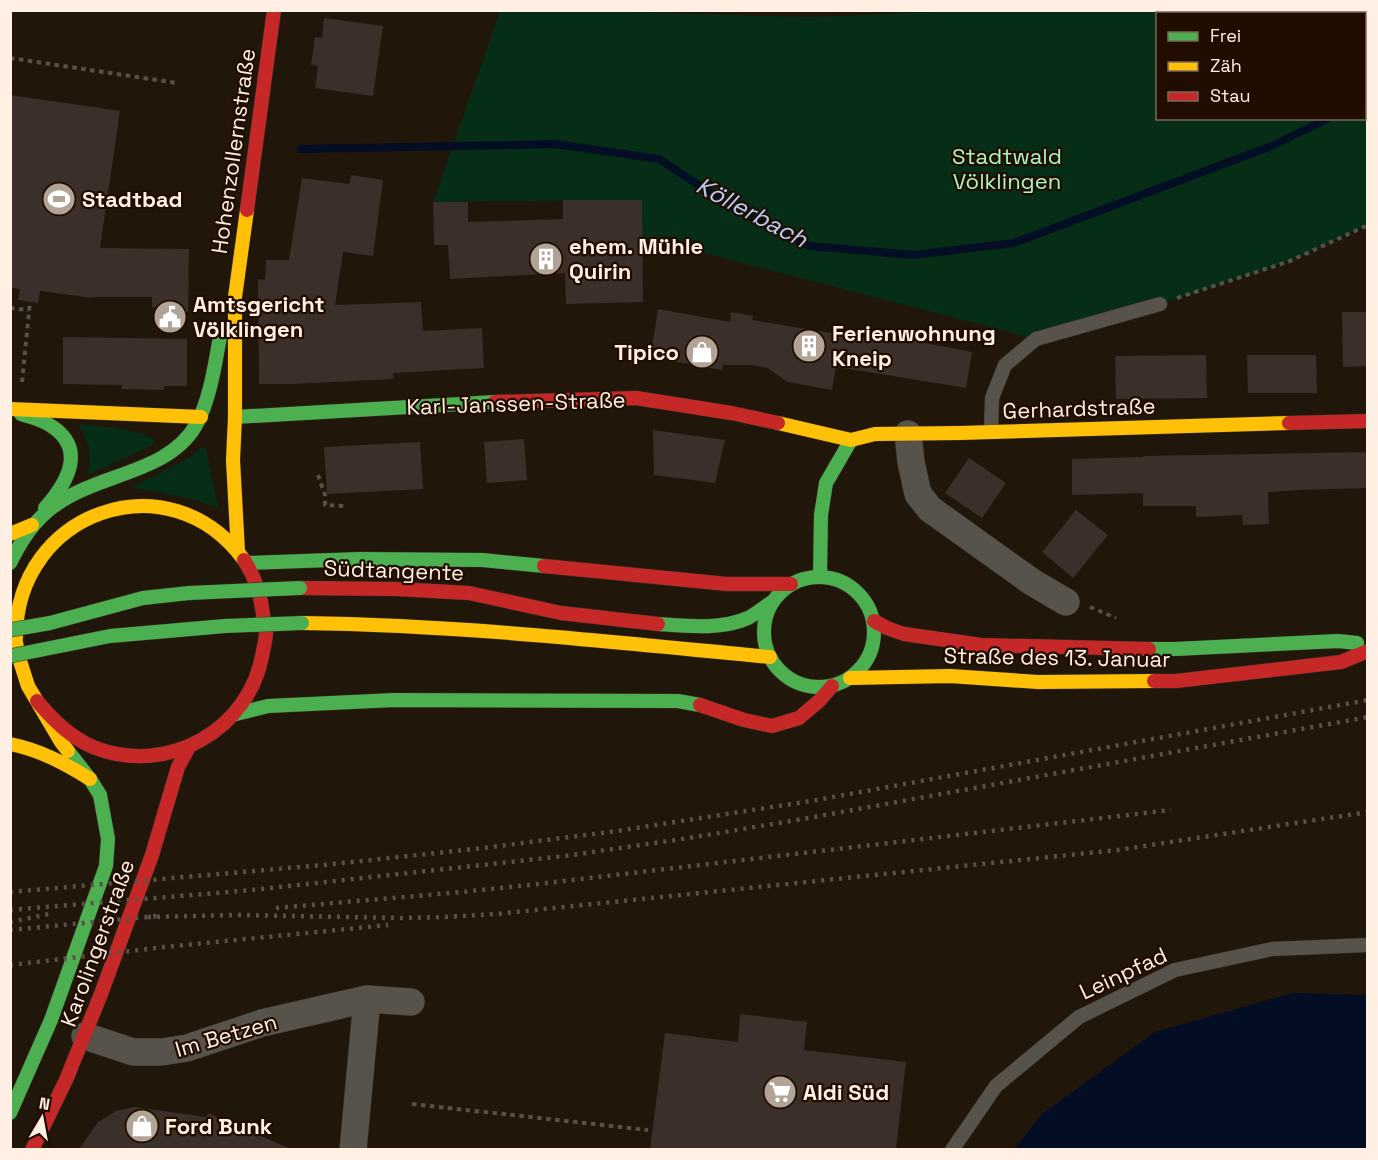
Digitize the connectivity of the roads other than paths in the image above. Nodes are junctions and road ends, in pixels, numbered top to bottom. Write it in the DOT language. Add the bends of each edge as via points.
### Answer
graph roads {
  1 [pos="274,10"];
  2 [pos="235,297"];
  3 [pos="1160,304"];
  4 [pos="13,409"];
  5 [pos="201,417"];
  6 [pos="236,417"];
  7 [pos="1368,421"];
  8 [pos="795,426"];
  9 [pos="212,428"];
  10 [pos="991,432"];
  11 [pos="908,434"];
  12 [pos="851,440"];
  13 [pos="223,441"];
  14 [pos="233,460"];
  15 [pos="32,525"];
  16 [pos="10,534"];
  17 [pos="242,557"];
  18 [pos="10,563"];
  19 [pos="820,576"];
  20 [pos="791,584"];
  21 [pos="772,602"];
  22 [pos="1066,602"];
  23 [pos="10,614"];
  24 [pos="874,621"];
  25 [pos="13,634"];
  26 [pos="1368,644"];
  27 [pos="1368,651"];
  28 [pos="10,656"];
  29 [pos="770,657"];
  30 [pos="850,678"];
  31 [pos="832,686"];
  32 [pos="37,701"];
  33 [pos="236,714"];
  34 [pos="10,744"];
  35 [pos="189,747"];
  36 [pos="90,779"];
  37 [pos="1368,945"];
  38 [pos="367,999"];
  39 [pos="411,1002"];
  40 [pos="85,1036"];
  41 [pos="10,1113"];
  42 [pos="32,1149"];
  43 [pos="353,1149"];
  44 [pos="952,1149"];
  1 -- 2 [label="main road, Hohenzollernstraße"];
  2 -- 5 [label="main road, Hohenzollernstraße" via="221,334"];
  2 -- 6 [label="main road, Hohenzollernstraße"];
  3 -- 10 [label="lane" via="1036,339 1005,365 992,398"];
  4 -- 5 [label="main road"];
  4 -- 15 [label="main road" via="57,430 72,451 63,486"];
  5 -- 9 [label="main road"];
  5 -- 15 [label="main road" via="173,451 71,495"];
  6 -- 8 [label="main road, Karl-Janssen-Straße" via="527,400 636,398"];
  6 -- 14 [label="main road, Hohenzollernstraße"];
  7 -- 10 [label="main road, Gerhardstraße"];
  8 -- 12 [label="main road, Gerhardstraße"];
  10 -- 11 [label="main road, Gerhardstraße"];
  11 -- 12 [label="main road, Gerhardstraße" via="875,434"];
  11 -- 22 [label="street" via="918,494 930,509"];
  12 -- 19 [label="main road" via="826,483"];
  13 -- 14 [label="main road, Hohenzollernstraße"];
  14 -- 17 [label="main road, Hohenzollernstraße"];
  15 -- 16 [label="main road"];
  15 -- 18 [label="main road"];
  17 -- 20 [label="main road" via="482,560 727,584"];
  17 -- 25 [label="main road, Karolingerstraße" via="209,526 174,510 130,507 96,515 57,538 40,558 21,595"];
  17 -- 33 [label="main road, Karolingerstraße" via="259,587 266,616 266,640 257,679"];
  19 -- 20 [label="main road"];
  19 -- 24 [label="main road" via="848,584 858,592 872,611"];
  20 -- 21 [label="main road"];
  21 -- 25 [label="main road, Südtangente, bridge" via="747,618 721,625 690,626 561,613 469,593 300,588 143,598"];
  21 -- 29 [label="main road" via="764,624"];
  23 -- 25 [label="main road, Karolingerstraße"];
  24 -- 26 [label="main road, Straße des 13. Januar" via="903,634 981,645 1175,649 1338,641"];
  24 -- 30 [label="main road" via="872,649"];
  25 -- 32 [label="main road, Karolingerstraße" via="24,676"];
  27 -- 30 [label="main road, Straße des 13. Januar" via="1341,662 1176,681"];
  28 -- 29 [label="main road, bridge" via="110,636 225,626 358,623 446,627"];
  29 -- 31 [label="main road" via="781,672 797,683 812,688"];
  30 -- 31 [label="main road"];
  31 -- 33 [label="main road" via="799,718 772,726 678,701 394,699 268,706"];
  32 -- 35 [label="main road, Karolingerstraße" via="66,732 109,752 152,756"];
  32 -- 36 [label="main road, Karolingerstraße" via="61,742"];
  33 -- 35 [label="main road, Karolingerstraße" via="216,732"];
  34 -- 36 [label="main road" via="54,757"];
  35 -- 40 [label="main road, Karolingerstraße" via="178,767 152,855"];
  36 -- 41 [label="main road, Karolingerstraße" via="100,795 105,818 106,866 51,1020"];
  37 -- 44 [label="lane, Leinpfad" via="1272,949 1175,970 1079,1017 996,1086"];
  38 -- 39 [label="street, Im Betzen"];
  38 -- 40 [label="street, Im Betzen" via="262,1023 162,1052 133,1052"];
  38 -- 43 [label="street"];
  40 -- 42 [label="main road, Karolingerstraße"];
}
